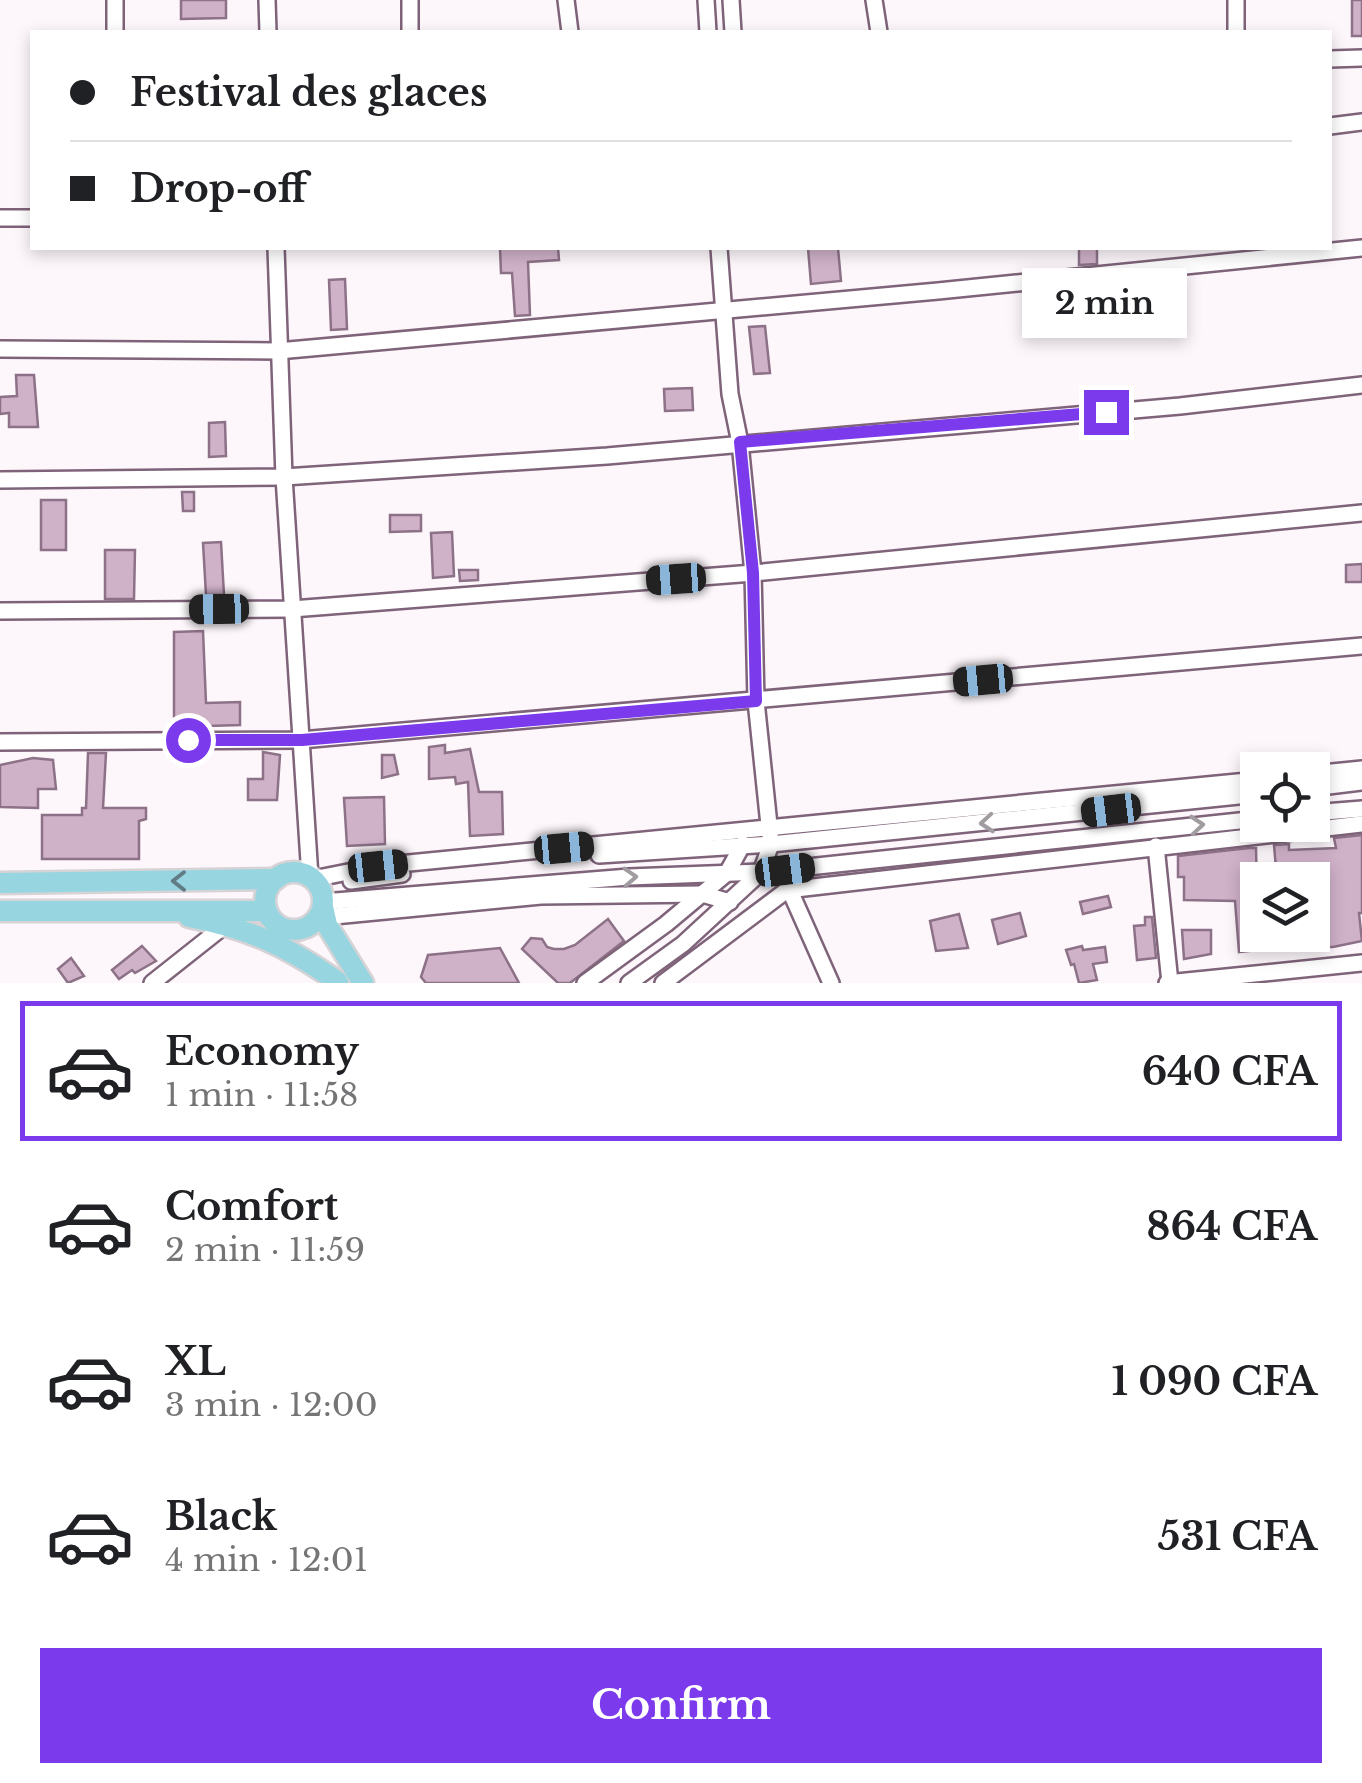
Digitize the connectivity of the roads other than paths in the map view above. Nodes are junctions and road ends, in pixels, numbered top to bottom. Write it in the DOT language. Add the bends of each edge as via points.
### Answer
graph roads {
  1 [pos="115,0"];
  2 [pos="267,0"];
  3 [pos="410,0"];
  4 [pos="566,0"];
  5 [pos="706,0"];
  6 [pos="731,0"];
  7 [pos="874,0"];
  8 [pos="1236,0"];
  9 [pos="114,30"];
  10 [pos="268,30"];
  11 [pos="410,30"];
  12 [pos="570,30"];
  13 [pos="708,30"];
  14 [pos="733,30"];
  15 [pos="879,30"];
  16 [pos="1236,30"];
  17 [pos="1362,58"];
  18 [pos="1332,59"];
  19 [pos="1362,122"];
  20 [pos="1332,126"];
  21 [pos="0,218"];
  22 [pos="30,218"];
  23 [pos="1362,248"];
  24 [pos="276,250"];
  25 [pos="719,250"];
  26 [pos="722,310"];
  27 [pos="0,349"];
  28 [pos="278,350"];
  29 [pos="1362,385"];
  30 [pos="740,442"];
  31 [pos="284,477"];
  32 [pos="0,480"];
  33 [pos="1362,514"];
  34 [pos="753,573"];
  35 [pos="292,609"];
  36 [pos="0,611"];
  37 [pos="1362,646"];
  38 [pos="756,701"];
  39 [pos="302,740"];
  40 [pos="0,742"];
  41 [pos="1362,768"];
  42 [pos="1330,772"];
  43 [pos="1240,782"];
  44 [pos="1362,782"];
  45 [pos="1330,786"];
  46 [pos="1240,796"];
  47 [pos="1362,809"];
  48 [pos="1330,812"];
  49 [pos="1240,821"];
  50 [pos="1362,824"];
  51 [pos="770,836"];
  52 [pos="743,844"];
  53 [pos="1156,846"];
  54 [pos="785,870"];
  55 [pos="761,872"];
  56 [pos="727,873"];
  57 [pos="276,878"];
  58 [pos="0,882"];
  59 [pos="787,890"];
  60 [pos="702,894"];
  61 [pos="319,895"];
  62 [pos="730,902"];
  63 [pos="133,910"];
  64 [pos="267,910"];
  65 [pos="10,911"];
  66 [pos="224,926"];
  67 [pos="0,927"];
  68 [pos="295,930"];
  69 [pos="1362,963"];
  70 [pos="338,982"];
  71 [pos="152,983"];
  72 [pos="363,983"];
  73 [pos="585,983"];
  74 [pos="629,983"];
  75 [pos="663,983"];
  76 [pos="831,983"];
  77 [pos="1169,983"];
  1 -- 9 [label="street"];
  2 -- 10 [label="street"];
  3 -- 11 [label="street"];
  4 -- 12 [label="street"];
  5 -- 13 [label="street"];
  6 -- 14 [label="street"];
  7 -- 15 [label="street"];
  8 -- 16 [label="street"];
  17 -- 18 [label="street"];
  19 -- 20 [label="street"];
  21 -- 22 [label="street"];
  23 -- 26 [label="street"];
  24 -- 28 [label="street"];
  25 -- 26 [label="street"];
  26 -- 28 [label="street"];
  26 -- 30 [label="street"];
  27 -- 28 [label="street"];
  28 -- 31 [label="street"];
  29 -- 30 [label="street"];
  30 -- 31 [label="street"];
  30 -- 34 [label="street"];
  31 -- 32 [label="street"];
  31 -- 35 [label="street"];
  33 -- 34 [label="street"];
  34 -- 35 [label="street"];
  34 -- 38 [label="street"];
  35 -- 36 [label="street"];
  35 -- 39 [label="street"];
  37 -- 38 [label="street"];
  38 -- 39 [label="street"];
  38 -- 51 [label="street"];
  39 -- 40 [label="street"];
  39 -- 61 [label="street"];
  41 -- 42 [label="street"];
  43 -- 51 [label="street"];
  44 -- 45 [label="street"];
  46 -- 51 [label="street, one-way"];
  47 -- 48 [label="street"];
  54 -- 49 [label="street, one-way"];
  50 -- 53 [label="street"];
  51 -- 52 [label="street"];
  51 -- 55 [label="street"];
  51 -- 61 [label="street" via="378,866"];
  52 -- 56 [label="street"];
  52 -- 61 [label="street" via="546,859"];
  53 -- 59 [label="street"];
  53 -- 77 [label="street"];
  54 -- 55 [label="street"];
  54 -- 59 [label="street"];
  55 -- 56 [label="street"];
  55 -- 62 [label="street"];
  56 -- 60 [label="street"];
  61 -- 56 [label="street, one-way"];
  57 -- 58 [label="main road, one-way"];
  57 -- 61 [label="main road" via="293,872"];
  57 -- 64 [label="main road"];
  59 -- 75 [label="street"];
  59 -- 76 [label="street"];
  60 -- 61 [label="street"];
  60 -- 62 [label="street"];
  60 -- 73 [label="street"];
  61 -- 68 [label="main road" via="314,923"];
  61 -- 72 [label="main road"];
  62 -- 74 [label="street"];
  63 -- 64 [label="main road"];
  63 -- 65 [label="main road"];
  63 -- 66 [label="main road"];
  64 -- 68 [label="main road"];
  65 -- 67 [label="street"];
  66 -- 70 [label="main road" via="282,945"];
  66 -- 71 [label="street"];
  68 -- 70 [label="main road"];
  69 -- 77 [label="street"];
}
